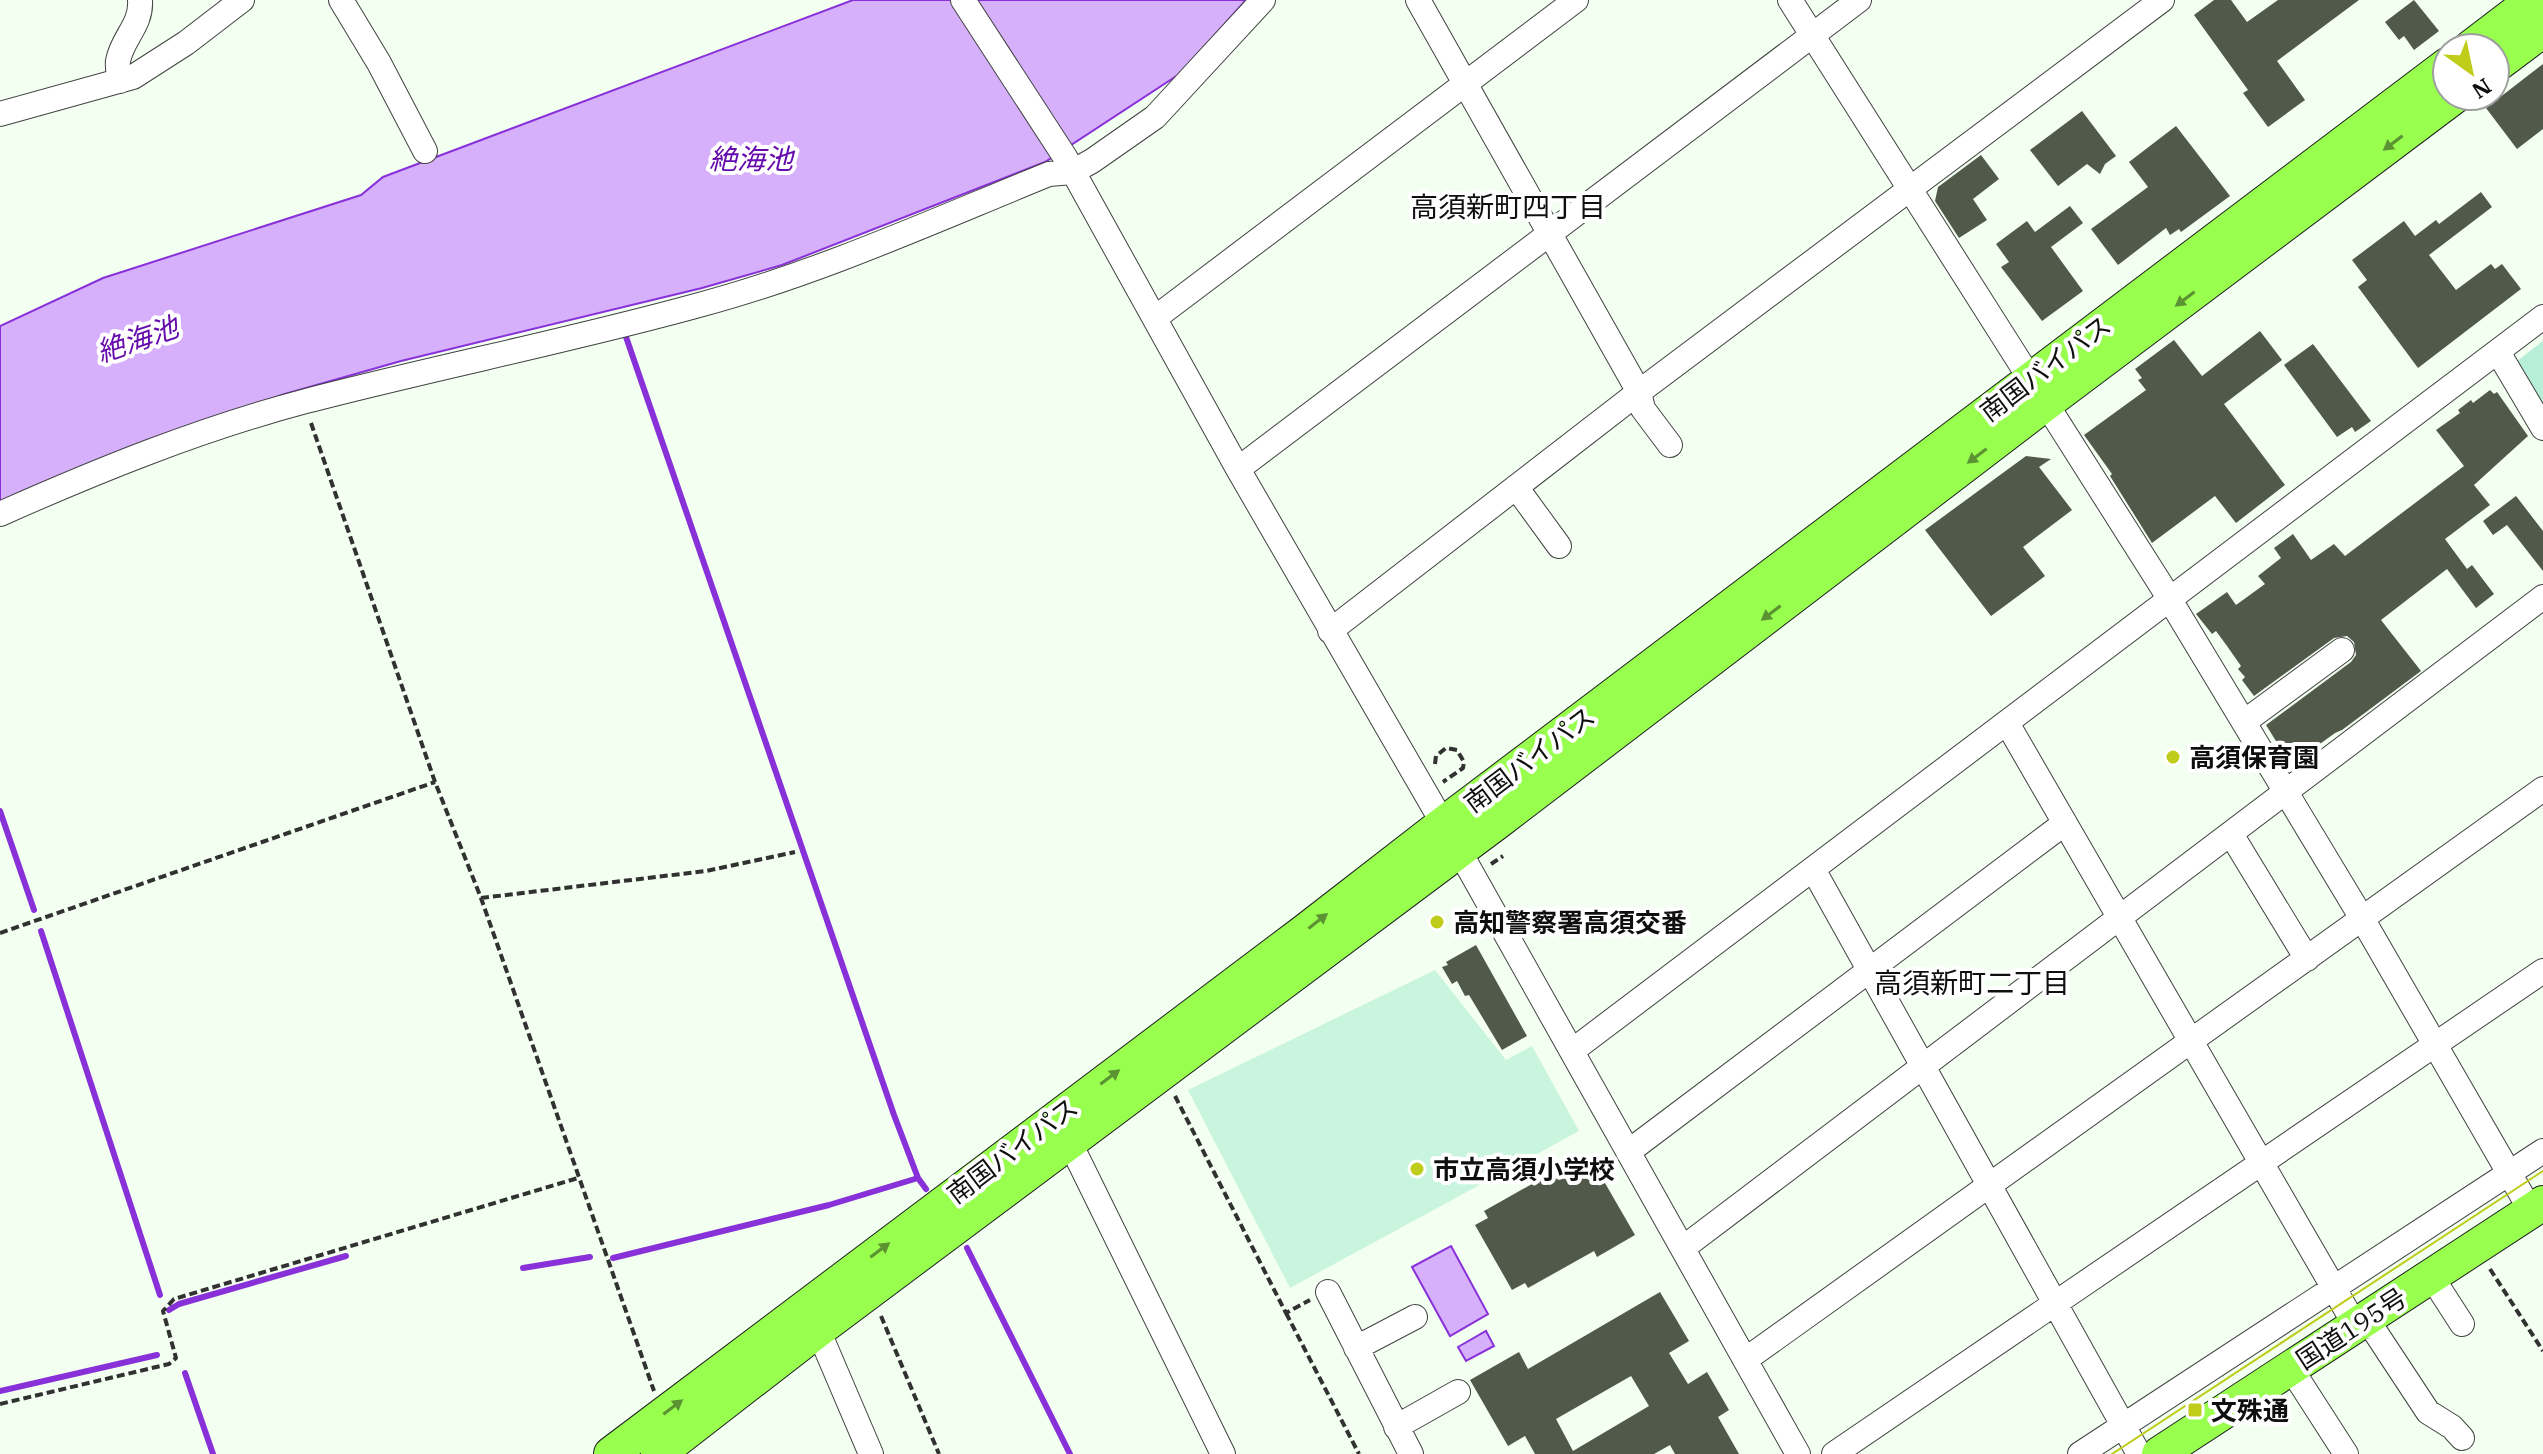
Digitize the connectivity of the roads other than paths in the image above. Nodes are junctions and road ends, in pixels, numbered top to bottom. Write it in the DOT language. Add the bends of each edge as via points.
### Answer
graph roads {
  1 [pos="140,0"];
  2 [pos="242,0"];
  3 [pos="341,0"];
  4 [pos="963,0"];
  5 [pos="1263,0"];
  6 [pos="1576,0"];
  7 [pos="1790,0"];
  8 [pos="1859,0"];
  9 [pos="2162,0"];
  10 [pos="2533,0"];
  11 [pos="1421,1"];
  12 [pos="2543,30"];
  13 [pos="2491,32"];
  14 [pos="1812,36"];
  15 [pos="2511,54"];
  16 [pos="2431,78"];
  17 [pos="120,81"];
  18 [pos="1465,84"];
  19 [pos="2432,112"];
  20 [pos="0,114"];
  21 [pos="425,151"];
  22 [pos="1068,165"];
  23 [pos="1911,189"];
  24 [pos="1549,233"];
  25 [pos="2543,317"];
  26 [pos="1155,318"];
  27 [pos="2498,352"];
  28 [pos="1639,392"];
  29 [pos="2037,392"];
  30 [pos="2543,428"];
  31 [pos="1670,445"];
  32 [pos="1238,469"];
  33 [pos="1516,487"];
  34 [pos="0,514"];
  35 [pos="1559,546"];
  36 [pos="2543,597"];
  37 [pos="2168,600"];
  38 [pos="1330,631"];
  39 [pos="2342,650"];
  40 [pos="2244,722"];
  41 [pos="2007,723"];
  42 [pos="2543,789"];
  43 [pos="2286,792"];
  44 [pos="2065,823"];
  45 [pos="2231,834"];
  46 [pos="1462,848"];
  47 [pos="1813,869"];
  48 [pos="2119,917"];
  49 [pos="2363,920"];
  50 [pos="2307,959"];
  51 [pos="1869,971"];
  52 [pos="2543,971"];
  53 [pos="2191,1041"];
  54 [pos="2434,1045"];
  55 [pos="1572,1051"];
  56 [pos="1922,1067"];
  57 [pos="1069,1141"];
  58 [pos="2543,1151"];
  59 [pos="1628,1152"];
  60 [pos="2262,1163"];
  61 [pos="2508,1174"];
  62 [pos="1988,1185"];
  63 [pos="2537,1207"];
  64 [pos="1683,1248"];
  65 [pos="2431,1276"];
  66 [pos="2333,1288"];
  67 [pos="1328,1292"];
  68 [pos="2054,1304"];
  69 [pos="1415,1317"];
  70 [pos="2462,1324"];
  71 [pos="2356,1325"];
  72 [pos="818,1330"];
  73 [pos="1356,1348"];
  74 [pos="1745,1360"];
  75 [pos="2290,1367"];
  76 [pos="1458,1392"];
  77 [pos="2122,1426"];
  78 [pos="1396,1427"];
  79 [pos="2462,1438"];
  80 [pos="611,1454"];
  81 [pos="658,1454"];
  82 [pos="871,1454"];
  83 [pos="1223,1454"];
  84 [pos="1411,1454"];
  85 [pos="1798,1454"];
  86 [pos="1834,1454"];
  87 [pos="2080,1454"];
  88 [pos="2139,1454"];
  89 [pos="2159,1454"];
  90 [pos="2346,1454"];
  1 -- 17 [label="street" via="138,23 118,63"];
  2 -- 17 [label="street" via="186,43"];
  3 -- 21 [label="street"];
  4 -- 22 [label="street"];
  5 -- 22 [label="street" via="1155,117 1092,161"];
  6 -- 18 [label="street"];
  7 -- 14 [label="street"];
  8 -- 14 [label="street"];
  9 -- 23 [label="street"];
  10 -- 13 [label="highway"];
  11 -- 18 [label="street"];
  12 -- 15 [label="highway"];
  14 -- 23 [label="street"];
  14 -- 24 [label="street"];
  16 -- 29 [label="highway, 南国バイパス"];
  17 -- 20 [label="street"];
  18 -- 24 [label="street"];
  18 -- 26 [label="street"];
  19 -- 29 [label="highway, 南国バイパス, one-way"];
  22 -- 26 [label="street"];
  22 -- 34 [label="street" via="814,270 633,323 304,402 160,447"];
  23 -- 28 [label="street"];
  23 -- 29 [label="street"];
  24 -- 28 [label="street"];
  24 -- 32 [label="street"];
  25 -- 27 [label="street"];
  26 -- 32 [label="street"];
  27 -- 30 [label="street"];
  27 -- 37 [label="street"];
  28 -- 31 [label="street" via="1643,409"];
  28 -- 33 [label="street"];
  29 -- 37 [label="street"];
  29 -- 46 [label="highway, 南国バイパス"];
  32 -- 38 [label="street"];
  33 -- 35 [label="street"];
  33 -- 38 [label="street"];
  36 -- 43 [label="street"];
  37 -- 40 [label="street"];
  37 -- 41 [label="street"];
  38 -- 46 [label="street"];
  39 -- 40 [label="street"];
  40 -- 43 [label="street"];
  41 -- 44 [label="street"];
  41 -- 47 [label="street"];
  42 -- 49 [label="street"];
  43 -- 45 [label="street"];
  43 -- 49 [label="street"];
  44 -- 48 [label="street"];
  44 -- 51 [label="street"];
  45 -- 48 [label="street"];
  45 -- 50 [label="street"];
  46 -- 55 [label="street"];
  46 -- 57 [label="highway, 南国バイパス"];
  80 -- 46 [label="highway, 南国バイパス, one-way" via="1304,932"];
  47 -- 51 [label="street"];
  47 -- 55 [label="street"];
  48 -- 53 [label="street"];
  48 -- 56 [label="street"];
  49 -- 50 [label="street"];
  49 -- 54 [label="street"];
  50 -- 53 [label="street"];
  51 -- 56 [label="street"];
  51 -- 59 [label="street"];
  52 -- 54 [label="street"];
  53 -- 60 [label="street"];
  53 -- 62 [label="street"];
  54 -- 60 [label="street"];
  54 -- 61 [label="street"];
  55 -- 59 [label="street"];
  56 -- 62 [label="street"];
  56 -- 64 [label="street"];
  57 -- 72 [label="highway, 南国バイパス"];
  57 -- 83 [label="street"];
  58 -- 61 [label="street"];
  59 -- 64 [label="street"];
  60 -- 66 [label="street"];
  60 -- 68 [label="street"];
  61 -- 63 [label="street"];
  61 -- 66 [label="street"];
  62 -- 68 [label="street"];
  62 -- 74 [label="street"];
  63 -- 65 [label="highway, 国道195号"];
  64 -- 74 [label="street"];
  65 -- 70 [label="street"];
  65 -- 71 [label="highway, 国道195号"];
  66 -- 71 [label="street"];
  66 -- 77 [label="street"];
  67 -- 73 [label="street"];
  68 -- 77 [label="street"];
  68 -- 86 [label="street"];
  69 -- 73 [label="street"];
  71 -- 75 [label="highway, 国道195号"];
  71 -- 79 [label="street" via="2372,1327 2428,1412"];
  72 -- 81 [label="highway, 南国バイパス"];
  72 -- 82 [label="street"];
  73 -- 78 [label="street"];
  74 -- 85 [label="street"];
  75 -- 89 [label="highway, 国道195号"];
  75 -- 90 [label="street"];
  76 -- 78 [label="street"];
  77 -- 87 [label="street"];
  77 -- 88 [label="street"];
  78 -- 84 [label="street"];
}
